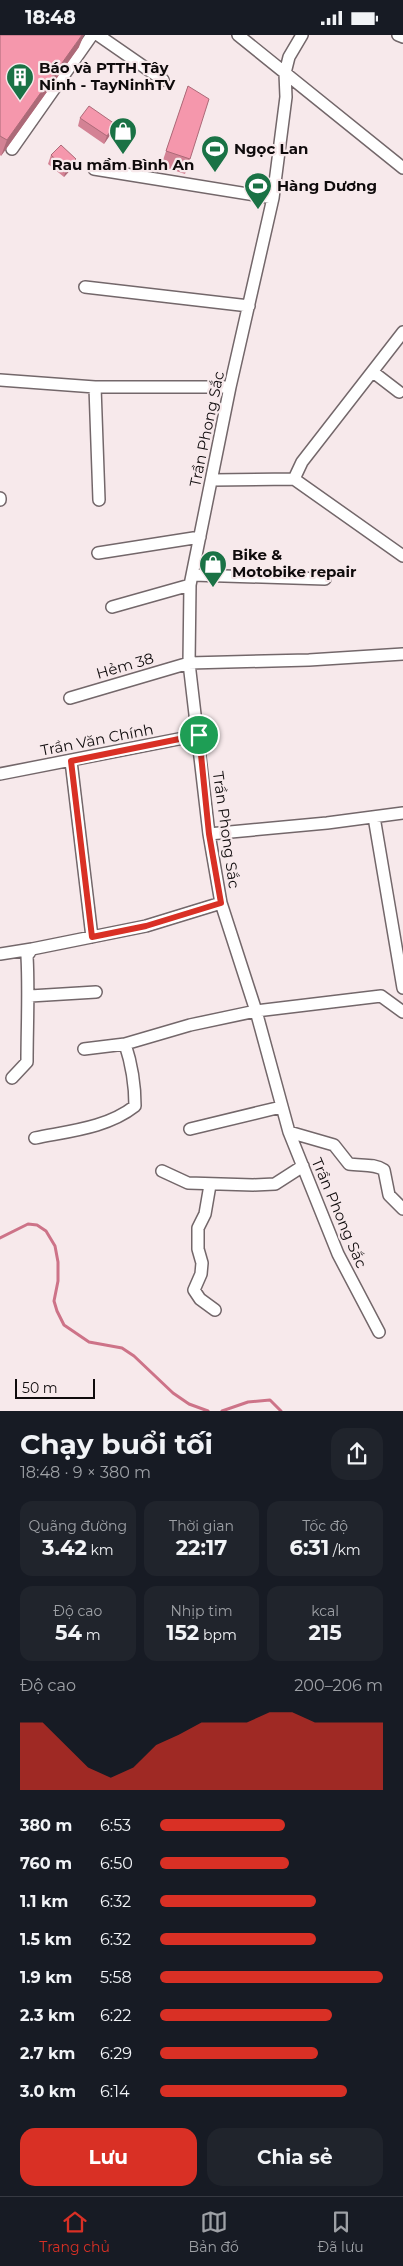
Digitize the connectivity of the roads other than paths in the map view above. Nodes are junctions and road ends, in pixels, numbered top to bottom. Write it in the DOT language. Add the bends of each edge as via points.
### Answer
graph roads {
  1 [pos="92,35"];
  2 [pos="98,35"];
  3 [pos="238,35"];
  4 [pos="302,35"];
  5 [pos="398,35"];
  6 [pos="403,37"];
  7 [pos="284,73"];
  8 [pos="163,79"];
  9 [pos="12,149"];
  10 [pos="403,168"];
  11 [pos="94,169"];
  12 [pos="273,198"];
  13 [pos="85,287"];
  14 [pos="249,305"];
  15 [pos="403,332"];
  16 [pos="373,372"];
  17 [pos="0,381"];
  18 [pos="95,387"];
  19 [pos="230,387"];
  20 [pos="402,392"];
  21 [pos="294,479"];
  22 [pos="212,480"];
  23 [pos="99,500"];
  24 [pos="200,537"];
  25 [pos="98,553"];
  26 [pos="403,556"];
  27 [pos="325,579"];
  28 [pos="191,580"];
  29 [pos="112,607"];
  30 [pos="403,654"];
  31 [pos="189,663"];
  32 [pos="70,698"];
  33 [pos="199,735"];
  34 [pos="71,761"];
  35 [pos="0,773"];
  36 [pos="403,813"];
  37 [pos="374,817"];
  38 [pos="209,834"];
  39 [pos="221,903"];
  40 [pos="92,937"];
  41 [pos="32,949"];
  42 [pos="0,954"];
  43 [pos="403,990"];
  44 [pos="96,991"];
  45 [pos="30,996"];
  46 [pos="381,996"];
  47 [pos="256,1011"];
  48 [pos="403,1012"];
  49 [pos="125,1044"];
  50 [pos="84,1049"];
  51 [pos="12,1078"];
  52 [pos="281,1107"];
  53 [pos="190,1129"];
  54 [pos="289,1132"];
  55 [pos="34,1138"];
  56 [pos="303,1166"];
  57 [pos="162,1171"];
  58 [pos="210,1185"];
  59 [pos="403,1209"];
  60 [pos="215,1310"];
  61 [pos="379,1332"];
  1 -- 9 [label="street"];
  2 -- 8 [label="street"];
  3 -- 7 [label="street"];
  4 -- 7 [label="street"];
  5 -- 6 [label="street"];
  7 -- 10 [label="street"];
  7 -- 12 [label="street, Trần Phong Sắc" via="286,97"];
  11 -- 12 [label="street"];
  12 -- 14 [label="street, Trần Phong Sắc"];
  13 -- 14 [label="street"];
  14 -- 19 [label="street, Trần Phong Sắc"];
  15 -- 16 [label="street"];
  16 -- 20 [label="street"];
  16 -- 21 [label="street" via="302,463"];
  17 -- 18 [label="street"];
  18 -- 19 [label="street"];
  18 -- 23 [label="street"];
  19 -- 22 [label="street, Trần Phong Sắc"];
  21 -- 22 [label="street"];
  21 -- 26 [label="street"];
  22 -- 24 [label="street, Trần Phong Sắc"];
  24 -- 25 [label="street"];
  24 -- 28 [label="street, Trần Phong Sắc"];
  27 -- 28 [label="street"];
  28 -- 29 [label="street"];
  28 -- 31 [label="street, Trần Phong Sắc"];
  30 -- 31 [label="street, Hẻm 38"];
  31 -- 32 [label="street, Hẻm 38"];
  31 -- 33 [label="street, Trần Phong Sắc"];
  33 -- 34 [label="street, Trần Văn Chính"];
  33 -- 38 [label="street, Trần Phong Sắc"];
  34 -- 35 [label="street, Trần Văn Chính"];
  34 -- 40 [label="street"];
  36 -- 37 [label="street"];
  37 -- 38 [label="street"];
  37 -- 43 [label="street"];
  38 -- 39 [label="street, Trần Phong Sắc"];
  39 -- 40 [label="street" via="146,926"];
  39 -- 47 [label="street, Trần Phong Sắc"];
  40 -- 41 [label="street"];
  41 -- 42 [label="street"];
  41 -- 45 [label="street" via="27,956"];
  43 -- 46 [label="street"];
  44 -- 45 [label="street"];
  45 -- 51 [label="street" via="27,1062"];
  46 -- 47 [label="street"];
  46 -- 48 [label="street"];
  47 -- 49 [label="street" via="190,1025"];
  47 -- 52 [label="street, Trần Phong Sắc"];
  49 -- 50 [label="street"];
  49 -- 55 [label="street" via="135,1086 135,1106 108,1122"];
  52 -- 53 [label="street"];
  52 -- 54 [label="street, Trần Phong Sắc"];
  54 -- 56 [label="street, Trần Phong Sắc"];
  54 -- 59 [label="street" via="334,1145 349,1164 376,1165 384,1170 389,1195"];
  56 -- 58 [label="street" via="275,1184"];
  56 -- 61 [label="street, Trần Phong Sắc" via="338,1255"];
  57 -- 58 [label="street" via="188,1183"];
  58 -- 60 [label="street" via="205,1214 198,1228 202,1263 194,1289 200,1299"];
}
